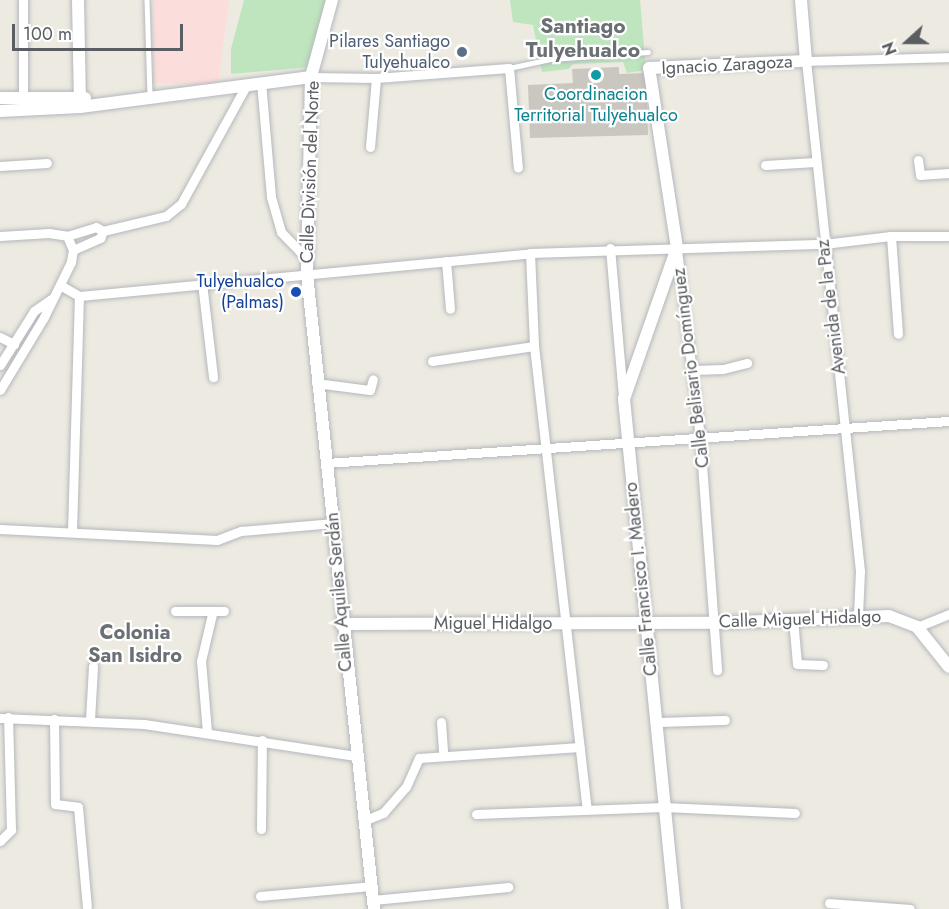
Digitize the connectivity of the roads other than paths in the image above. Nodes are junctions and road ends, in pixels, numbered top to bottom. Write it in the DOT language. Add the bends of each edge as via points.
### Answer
graph roads {
  1 [pos="22,0"];
  2 [pos="78,0"];
  3 [pos="147,0"];
  4 [pos="332,0"];
  5 [pos="801,0"];
  6 [pos="648,52"];
  7 [pos="949,57"];
  8 [pos="806,61"];
  9 [pos="509,68"];
  10 [pos="649,68"];
  11 [pos="312,77"];
  12 [pos="376,78"];
  13 [pos="261,82"];
  14 [pos="247,84"];
  15 [pos="0,98"];
  16 [pos="23,98"];
  17 [pos="150,98"];
  18 [pos="80,101"];
  19 [pos="0,111"];
  20 [pos="370,147"];
  21 [pos="918,160"];
  22 [pos="814,162"];
  23 [pos="47,163"];
  24 [pos="765,165"];
  25 [pos="0,166"];
  26 [pos="518,168"];
  27 [pos="949,173"];
  28 [pos="103,231"];
  29 [pos="0,236"];
  30 [pos="67,236"];
  31 [pos="891,236"];
  32 [pos="949,236"];
  33 [pos="824,244"];
  34 [pos="610,248"];
  35 [pos="677,248"];
  36 [pos="73,249"];
  37 [pos="530,253"];
  38 [pos="306,258"];
  39 [pos="446,261"];
  40 [pos="307,274"];
  41 [pos="202,283"];
  42 [pos="60,285"];
  43 [pos="78,296"];
  44 [pos="53,297"];
  45 [pos="450,309"];
  46 [pos="898,334"];
  47 [pos="0,337"];
  48 [pos="14,344"];
  49 [pos="534,346"];
  50 [pos="432,361"];
  51 [pos="747,363"];
  52 [pos="0,366"];
  53 [pos="694,370"];
  54 [pos="213,377"];
  55 [pos="373,379"];
  56 [pos="316,383"];
  57 [pos="0,390"];
  58 [pos="624,399"];
  59 [pos="949,421"];
  60 [pos="845,429"];
  61 [pos="700,437"];
  62 [pos="628,443"];
  63 [pos="548,446"];
  64 [pos="326,463"];
  65 [pos="334,523"];
  66 [pos="0,529"];
  67 [pos="72,531"];
  68 [pos="224,611"];
  69 [pos="175,612"];
  70 [pos="212,614"];
  71 [pos="949,614"];
  72 [pos="858,615"];
  73 [pos="793,620"];
  74 [pos="645,622"];
  75 [pos="567,623"];
  76 [pos="715,623"];
  77 [pos="341,624"];
  78 [pos="916,627"];
  79 [pos="823,665"];
  80 [pos="93,666"];
  81 [pos="949,667"];
  82 [pos="717,670"];
  83 [pos="4,717"];
  84 [pos="54,719"];
  85 [pos="90,720"];
  86 [pos="725,720"];
  87 [pos="441,722"];
  88 [pos="656,722"];
  89 [pos="207,732"];
  90 [pos="262,740"];
  91 [pos="580,747"];
  92 [pos="443,754"];
  93 [pos="356,756"];
  94 [pos="664,807"];
  95 [pos="587,809"];
  96 [pos="795,813"];
  97 [pos="476,814"];
  98 [pos="363,821"];
  99 [pos="261,829"];
  100 [pos="0,841"];
  101 [pos="371,886"];
  102 [pos="508,887"];
  103 [pos="260,896"];
  104 [pos="829,903"];
  105 [pos="374,904"];
  106 [pos="87,907"];
  107 [pos="675,909"];
  108 [pos="910,909"];
  1 -- 16 [label="street"];
  2 -- 18 [label="main road"];
  3 -- 17 [label="lane"];
  4 -- 11 [label="main road, Calle División del Norte"];
  5 -- 8 [label="main road, Avenida de la Paz"];
  6 -- 9 [label="lane" via="551,59"];
  7 -- 8 [label="street"];
  8 -- 10 [label="main road, Ignacio Zaragoza"];
  8 -- 22 [label="street, Avenida de la Paz"];
  9 -- 12 [label="street"];
  9 -- 26 [label="street"];
  10 -- 35 [label="main road, Calle Belisario Domínguez"];
  11 -- 12 [label="street"];
  11 -- 13 [label="main road"];
  11 -- 38 [label="main road, Calle División del Norte"];
  12 -- 20 [label="street"];
  13 -- 14 [label="main road"];
  13 -- 38 [label="street" via="271,197 281,232"];
  14 -- 17 [label="main road"];
  14 -- 28 [label="street" via="181,204 166,216"];
  15 -- 16 [label="main road"];
  16 -- 18 [label="main road"];
  17 -- 18 [label="main road"];
  18 -- 19 [label="main road"];
  21 -- 27 [label="street" via="920,176"];
  22 -- 24 [label="street"];
  22 -- 33 [label="street, Avenida de la Paz"];
  23 -- 25 [label="street"];
  28 -- 30 [label="street" via="96,227"];
  28 -- 36 [label="street" via="100,238"];
  29 -- 30 [label="street"];
  30 -- 36 [label="street"];
  31 -- 32 [label="street"];
  31 -- 33 [label="street"];
  31 -- 46 [label="street"];
  33 -- 35 [label="street"];
  33 -- 60 [label="street, Avenida de la Paz"];
  34 -- 35 [label="street"];
  34 -- 37 [label="street"];
  34 -- 58 [label="street, Calle Francisco I. Madero"];
  35 -- 53 [label="street, Calle Belisario Domínguez"];
  35 -- 58 [label="main road"];
  36 -- 42 [label="street"];
  37 -- 39 [label="street"];
  37 -- 49 [label="street"];
  38 -- 40 [label="main road, Calle División del Norte"];
  39 -- 40 [label="street"];
  39 -- 45 [label="street"];
  40 -- 41 [label="street"];
  40 -- 56 [label="main road, Calle Aquiles Serdán"];
  41 -- 43 [label="street"];
  41 -- 54 [label="street"];
  42 -- 43 [label="street"];
  42 -- 44 [label="street"];
  43 -- 67 [label="street"];
  44 -- 48 [label="street" via="34,311"];
  44 -- 57 [label="street"];
  47 -- 48 [label="street"];
  48 -- 52 [label="street"];
  49 -- 50 [label="street"];
  49 -- 63 [label="street"];
  51 -- 53 [label="street"];
  53 -- 61 [label="street, Calle Belisario Domínguez"];
  55 -- 56 [label="street" via="369,390"];
  56 -- 64 [label="main road, Calle Aquiles Serdán"];
  58 -- 62 [label="main road, Calle Francisco I. Madero"];
  59 -- 60 [label="street"];
  60 -- 61 [label="street"];
  60 -- 72 [label="street, Avenida de la Paz" via="860,571"];
  61 -- 62 [label="street"];
  61 -- 76 [label="street, Calle Belisario Domínguez"];
  62 -- 63 [label="street"];
  62 -- 74 [label="main road, Calle Francisco I. Madero"];
  63 -- 64 [label="street"];
  63 -- 75 [label="street"];
  64 -- 65 [label="main road, Calle Aquiles Serdán"];
  65 -- 67 [label="street" via="240,531 217,540"];
  65 -- 77 [label="main road, Calle Aquiles Serdán"];
  66 -- 67 [label="street"];
  68 -- 70 [label="street"];
  69 -- 70 [label="street"];
  70 -- 89 [label="street" via="201,662"];
  71 -- 78 [label="street"];
  72 -- 73 [label="main road, Calle Miguel Hidalgo"];
  72 -- 78 [label="main road, Calle Miguel Hidalgo" via="889,616"];
  73 -- 76 [label="main road, Calle Miguel Hidalgo"];
  73 -- 79 [label="street" via="797,664"];
  74 -- 75 [label="main road, Miguel Hidalgo"];
  74 -- 76 [label="main road, Calle Miguel Hidalgo"];
  74 -- 88 [label="main road, Calle Francisco I. Madero"];
  75 -- 77 [label="main road, Miguel Hidalgo"];
  75 -- 91 [label="street"];
  76 -- 82 [label="street, Calle Belisario Domínguez"];
  77 -- 93 [label="main road, Calle Aquiles Serdán"];
  78 -- 81 [label="main road"];
  80 -- 85 [label="street"];
  83 -- 84 [label="street"];
  83 -- 100 [label="street" via="11,830"];
  84 -- 85 [label="street"];
  84 -- 106 [label="street" via="55,804 78,807"];
  85 -- 89 [label="street"];
  86 -- 88 [label="street"];
  87 -- 92 [label="street"];
  88 -- 94 [label="main road, Calle Francisco I. Madero"];
  89 -- 90 [label="street"];
  90 -- 93 [label="street"];
  90 -- 99 [label="street"];
  91 -- 92 [label="street"];
  91 -- 95 [label="street"];
  92 -- 98 [label="street" via="419,758 406,787 383,813"];
  93 -- 98 [label="main road, Calle Aquiles Serdán"];
  94 -- 95 [label="street"];
  94 -- 96 [label="street"];
  94 -- 107 [label="main road, Calle Francisco I. Madero"];
  95 -- 97 [label="street"];
  98 -- 101 [label="main road, Calle Aquiles Serdán"];
  101 -- 103 [label="street"];
  101 -- 105 [label="main road, Calle Aquiles Serdán"];
  102 -- 105 [label="street"];
  104 -- 108 [label="street"];
}
